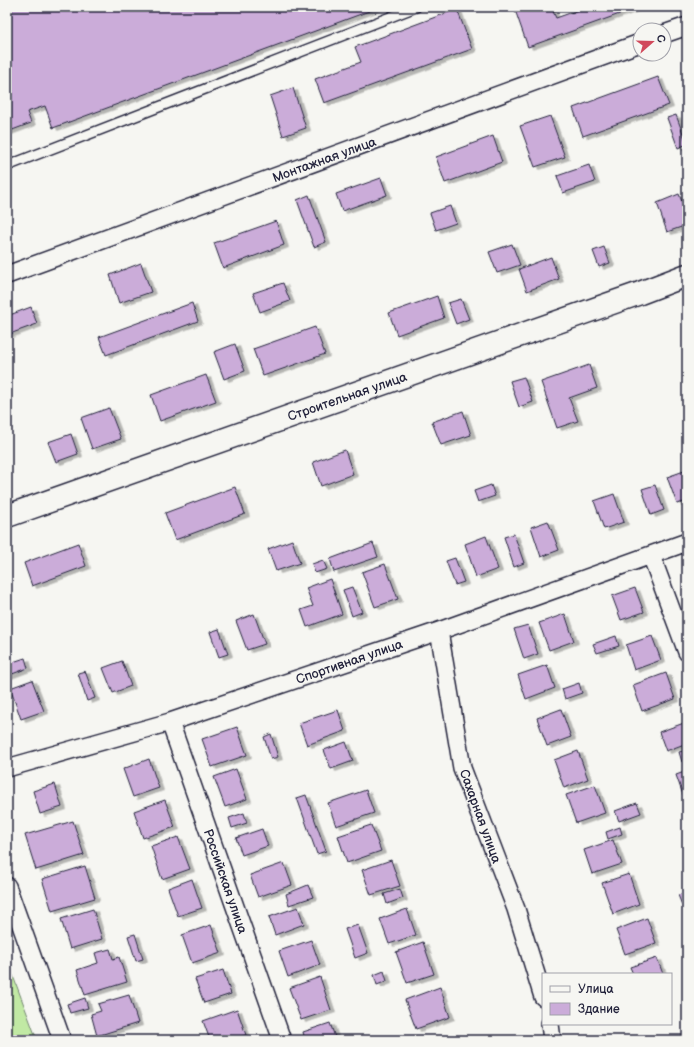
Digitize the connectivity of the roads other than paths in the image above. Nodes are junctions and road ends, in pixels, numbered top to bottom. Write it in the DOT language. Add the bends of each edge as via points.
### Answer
graph roads {
  1 [pos="416,7"];
  2 [pos="687,26"];
  3 [pos="672,31"];
  4 [pos="632,46"];
  5 [pos="7,166"];
  6 [pos="7,275"];
  7 [pos="687,275"];
  8 [pos="7,516"];
  9 [pos="687,542"];
  10 [pos="651,555"];
  11 [pos="439,631"];
  12 [pos="687,652"];
  13 [pos="170,722"];
  14 [pos="7,768"];
  15 [pos="7,886"];
  16 [pos="542,994"];
  17 [pos="550,1025"];
  18 [pos="62,1040"];
  19 [pos="282,1040"];
  20 [pos="552,1040"];
  1 -- 5 [label="lane"];
  2 -- 3 [label="street"];
  4 -- 6 [label="street, Монтажная улица"];
  7 -- 8 [label="street, Строительная улица"];
  9 -- 10 [label="street, Спортивная улица"];
  10 -- 11 [label="street, Спортивная улица"];
  10 -- 12 [label="street"];
  11 -- 13 [label="street, Спортивная улица"];
  11 -- 16 [label="street, Сахарная улица" via="462,768 516,909"];
  13 -- 14 [label="street, Спортивная улица"];
  13 -- 19 [label="street, Российская улица"];
  15 -- 18 [label="street"];
  17 -- 20 [label="street"];
}
